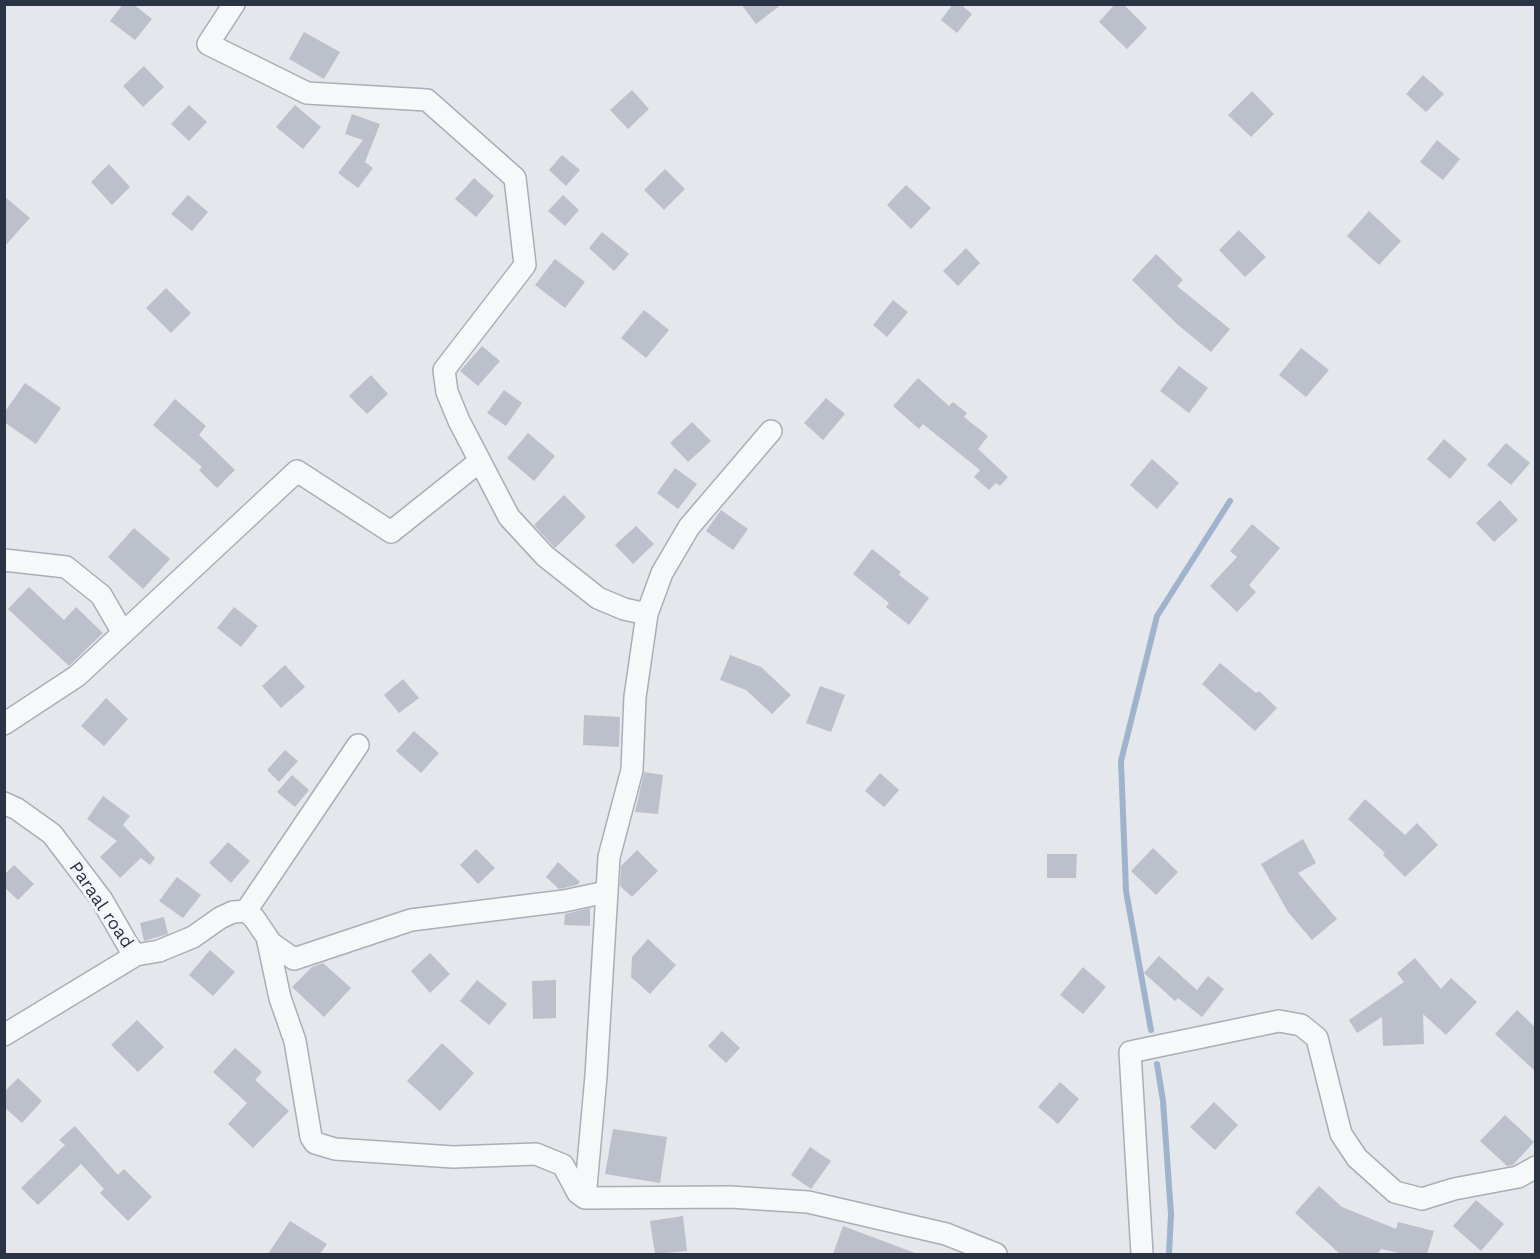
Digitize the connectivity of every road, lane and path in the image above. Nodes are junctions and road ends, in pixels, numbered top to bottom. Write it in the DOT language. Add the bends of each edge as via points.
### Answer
graph roads {
  1 [pos="234,4"];
  2 [pos="771,431"];
  3 [pos="480,461"];
  4 [pos="4,560"];
  5 [pos="647,614"];
  6 [pos="123,633"];
  7 [pos="4,724"];
  8 [pos="358,745"];
  9 [pos="4,803"];
  10 [pos="606,892"];
  11 [pos="246,911"];
  12 [pos="267,937"];
  13 [pos="136,955"];
  14 [pos="4,1035"];
  15 [pos="1536,1167"];
  16 [pos="585,1198"];
  17 [pos="996,1254"];
  18 [pos="1142,1254"];
  1 -- 3 [label="street" via="208,44 307,93 427,100 515,178 525,265 444,370 447,392"];
  2 -- 5 [label="street" via="689,527 662,573"];
  3 -- 5 [label="street" via="509,517 544,556 598,598"];
  3 -- 6 [label="street" via="391,532 297,471"];
  4 -- 6 [label="street" via="66,567 101,595"];
  5 -- 10 [label="street" via="635,697 632,770 609,857"];
  6 -- 7 [label="street" via="77,676"];
  8 -- 11 [label="street"];
  9 -- 13 [label="street, Paraal road" via="52,834 102,900"];
  10 -- 12 [label="street" via="411,920 294,959"];
  10 -- 16 [label="street"];
  11 -- 12 [label="street"];
  11 -- 13 [label="street" via="220,918 192,937 159,951"];
  12 -- 16 [label="street" via="280,998 295,1041 315,1143 335,1149 453,1157 536,1154 563,1164 578,1193"];
  13 -- 14 [label="street, Paraal road"];
  15 -- 18 [label="street" via="1518,1176 1422,1199 1395,1192 1357,1158 1341,1134 1317,1038 1301,1024 1279,1021 1130,1052"];
  16 -- 17 [label="street" via="730,1197 808,1202 946,1234"];
}
